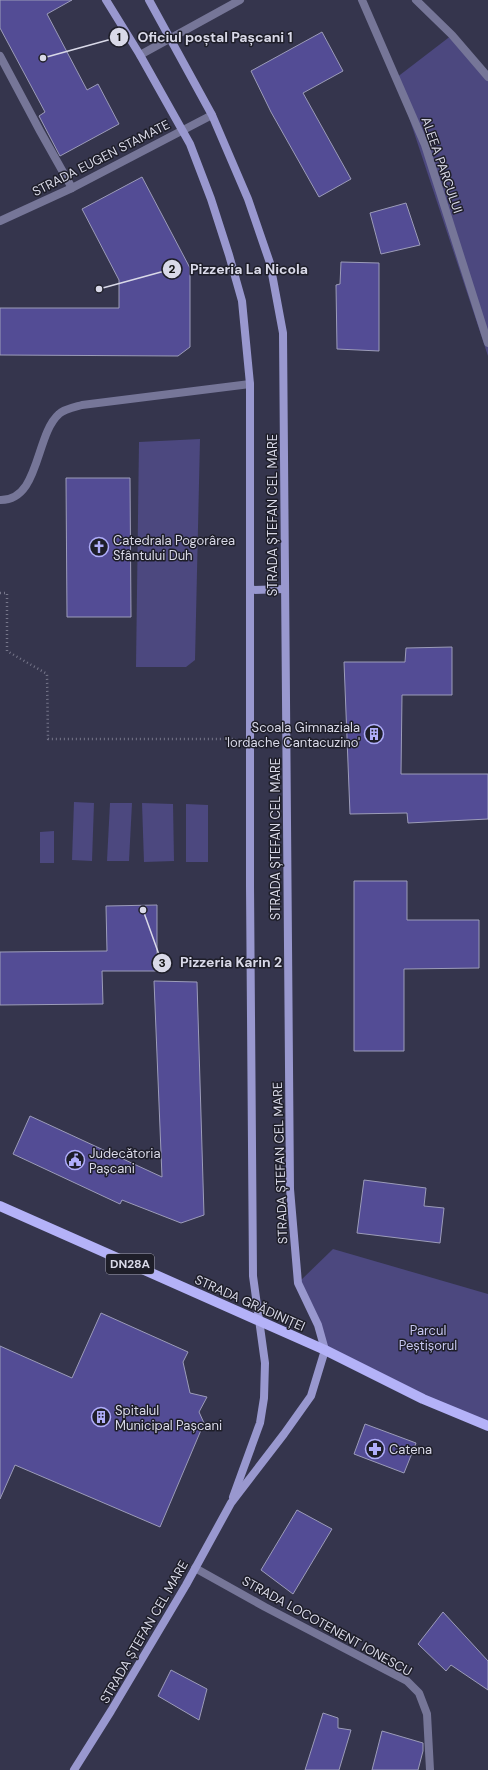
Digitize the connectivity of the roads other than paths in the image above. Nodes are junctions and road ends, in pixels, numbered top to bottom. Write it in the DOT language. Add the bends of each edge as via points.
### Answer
graph roads {
  1 [pos="107,0"];
  2 [pos="149,0"];
  3 [pos="240,0"];
  4 [pos="362,0"];
  5 [pos="416,0"];
  6 [pos="170,38"];
  7 [pos="140,55"];
  8 [pos="0,56"];
  9 [pos="488,77"];
  10 [pos="212,115"];
  11 [pos="181,131"];
  12 [pos="72,188"];
  13 [pos="0,221"];
  14 [pos="488,343"];
  15 [pos="250,384"];
  16 [pos="0,500"];
  17 [pos="285,589"];
  18 [pos="250,590"];
  19 [pos="0,1206"];
  20 [pos="260,1322"];
  21 [pos="325,1350"];
  22 [pos="488,1426"];
  23 [pos="231,1503"];
  24 [pos="195,1568"];
  25 [pos="74,1770"];
  26 [pos="430,1770"];
  1 -- 7 [label="main road, STRADA ȘTEFAN CEL MARE"];
  2 -- 6 [label="main road, STRADA ȘTEFAN CEL MARE"];
  3 -- 6 [label="street"];
  4 -- 14 [label="street, ALEEA PARCULUI" via="425,145"];
  5 -- 9 [label="street" via="452,35"];
  6 -- 7 [label="street"];
  6 -- 10 [label="main road, STRADA ȘTEFAN CEL MARE"];
  7 -- 11 [label="main road, STRADA ȘTEFAN CEL MARE"];
  8 -- 12 [label="street"];
  10 -- 11 [label="street, STRADA EUGEN STAMATE"];
  10 -- 17 [label="main road, STRADA ȘTEFAN CEL MARE" via="248,199 270,264 283,333"];
  11 -- 12 [label="street, STRADA EUGEN STAMATE"];
  11 -- 15 [label="main road, STRADA ȘTEFAN CEL MARE" via="190,144 211,199 234,270 242,301"];
  12 -- 13 [label="street, STRADA EUGEN STAMATE"];
  15 -- 16 [label="street" via="82,405 59,414 46,433 29,482 15,497"];
  15 -- 18 [label="main road, STRADA ȘTEFAN CEL MARE"];
  17 -- 18 [label="main road"];
  17 -- 21 [label="main road, STRADA ȘTEFAN CEL MARE" via="290,1188 298,1284 318,1325"];
  18 -- 20 [label="main road, STRADA ȘTEFAN CEL MARE" via="253,1276"];
  19 -- 20 [label="main road, STRADA GRĂDINIȚEI / DN28A"];
  20 -- 21 [label="main road, STRADA GRĂDINIȚEI / DN28A"];
  20 -- 23 [label="main road, STRADA ȘTEFAN CEL MARE" via="265,1363 260,1423"];
  21 -- 22 [label="main road, STRADA GRĂDINIȚEI / DN28A" via="423,1399"];
  21 -- 23 [label="main road, STRADA ȘTEFAN CEL MARE" via="311,1396"];
  23 -- 24 [label="main road, STRADA ȘTEFAN CEL MARE"];
  24 -- 25 [label="main road, STRADA ȘTEFAN CEL MARE"];
  24 -- 26 [label="street, STRADA LOCOTENENT IONESCU" via="407,1681 419,1693 427,1714"];
}
